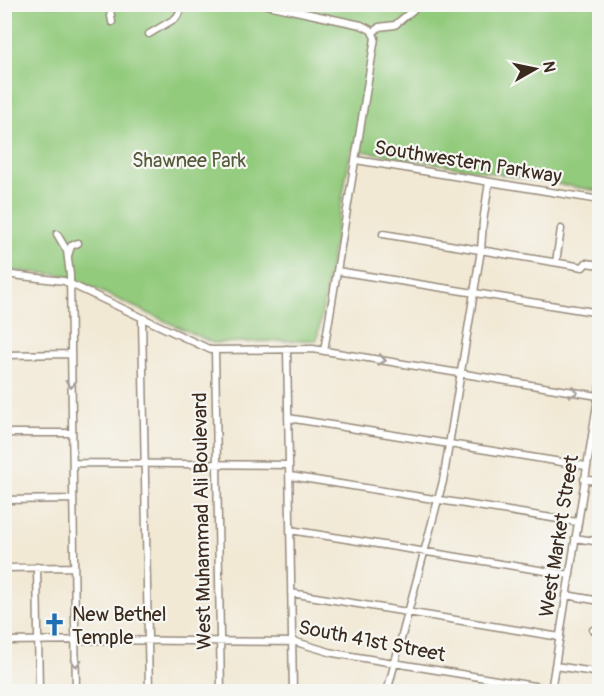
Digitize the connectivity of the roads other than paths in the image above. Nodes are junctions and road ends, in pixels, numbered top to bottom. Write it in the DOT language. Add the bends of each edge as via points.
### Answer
graph roads {
  1 [pos="109,4"];
  2 [pos="185,4"];
  3 [pos="263,4"];
  4 [pos="420,4"];
  5 [pos="112,22"];
  6 [pos="373,33"];
  7 [pos="149,34"];
  8 [pos="356,160"];
  9 [pos="489,182"];
  10 [pos="600,200"];
  11 [pos="561,229"];
  12 [pos="57,234"];
  13 [pos="383,234"];
  14 [pos="78,243"];
  15 [pos="481,250"];
  16 [pos="68,257"];
  17 [pos="556,262"];
  18 [pos="600,265"];
  19 [pos="337,271"];
  20 [pos="4,274"];
  21 [pos="70,283"];
  22 [pos="474,293"];
  23 [pos="600,313"];
  24 [pos="142,318"];
  25 [pos="215,350"];
  26 [pos="287,350"];
  27 [pos="324,351"];
  28 [pos="71,354"];
  29 [pos="4,355"];
  30 [pos="461,373"];
  31 [pos="600,386"];
  32 [pos="598,396"];
  33 [pos="288,418"];
  34 [pos="72,433"];
  35 [pos="4,434"];
  36 [pos="449,443"];
  37 [pos="73,463"];
  38 [pos="145,464"];
  39 [pos="217,465"];
  40 [pos="290,465"];
  41 [pos="586,466"];
  42 [pos="290,476"];
  43 [pos="584,479"];
  44 [pos="600,482"];
  45 [pos="73,499"];
  46 [pos="4,500"];
  47 [pos="437,500"];
  48 [pos="577,522"];
  49 [pos="290,530"];
  50 [pos="575,538"];
  51 [pos="600,542"];
  52 [pos="423,551"];
  53 [pos="37,567"];
  54 [pos="74,567"];
  55 [pos="4,568"];
  56 [pos="570,575"];
  57 [pos="291,593"];
  58 [pos="566,596"];
  59 [pos="600,601"];
  60 [pos="407,612"];
  61 [pos="560,637"];
  62 [pos="38,640"];
  63 [pos="75,640"];
  64 [pos="148,640"];
  65 [pos="4,641"];
  66 [pos="220,641"];
  67 [pos="292,642"];
  68 [pos="393,663"];
  69 [pos="555,666"];
  70 [pos="600,673"];
  71 [pos="551,691"];
  72 [pos="39,692"];
  73 [pos="76,692"];
  74 [pos="148,692"];
  75 [pos="221,692"];
  76 [pos="293,692"];
  77 [pos="387,692"];
  1 -- 5 [label="street"];
  2 -- 7 [label="street" via="172,21"];
  3 -- 6 [label="street" via="351,22"];
  4 -- 6 [label="street" via="395,25 379,27"];
  6 -- 8 [label="street" via="375,41"];
  8 -- 9 [label="street, Southwestern Parkway"];
  8 -- 19 [label="street, Southwestern Parkway"];
  9 -- 10 [label="street, Southwestern Parkway"];
  9 -- 15 [label="street"];
  11 -- 17 [label="street"];
  12 -- 16 [label="street"];
  13 -- 15 [label="street"];
  14 -- 16 [label="street" via="72,246"];
  15 -- 17 [label="street"];
  15 -- 22 [label="street"];
  16 -- 21 [label="street"];
  17 -- 18 [label="street" via="583,267 586,263"];
  19 -- 22 [label="street"];
  19 -- 27 [label="street, Southwestern Parkway"];
  20 -- 21 [label="street"];
  21 -- 24 [label="street"];
  21 -- 28 [label="street"];
  22 -- 23 [label="street"];
  22 -- 30 [label="street"];
  24 -- 25 [label="street"];
  24 -- 38 [label="street"];
  25 -- 26 [label="street"];
  25 -- 39 [label="street, West Muhammad Ali Boulevard"];
  26 -- 27 [label="street"];
  26 -- 33 [label="street"];
  27 -- 30 [label="street, one-way"];
  28 -- 29 [label="street"];
  28 -- 34 [label="street, one-way"];
  30 -- 32 [label="street, one-way"];
  30 -- 36 [label="street"];
  31 -- 32 [label="street, West Market Street"];
  32 -- 41 [label="street, West Market Street"];
  33 -- 36 [label="street"];
  33 -- 40 [label="street"];
  34 -- 35 [label="street"];
  34 -- 37 [label="street"];
  36 -- 41 [label="street"];
  36 -- 47 [label="street"];
  37 -- 38 [label="street"];
  37 -- 45 [label="street"];
  38 -- 39 [label="street"];
  38 -- 64 [label="street"];
  39 -- 40 [label="street"];
  39 -- 66 [label="street, West Muhammad Ali Boulevard"];
  40 -- 42 [label="street"];
  41 -- 43 [label="street, West Market Street"];
  42 -- 47 [label="street"];
  42 -- 49 [label="street"];
  43 -- 44 [label="street"];
  43 -- 48 [label="street, West Market Street"];
  45 -- 46 [label="street"];
  45 -- 54 [label="street"];
  47 -- 48 [label="street"];
  47 -- 52 [label="street"];
  48 -- 50 [label="street, West Market Street"];
  49 -- 52 [label="street"];
  49 -- 57 [label="street"];
  50 -- 51 [label="street"];
  50 -- 56 [label="street, West Market Street"];
  52 -- 56 [label="street"];
  52 -- 60 [label="street"];
  53 -- 54 [label="street"];
  53 -- 55 [label="street"];
  53 -- 62 [label="street"];
  54 -- 63 [label="street"];
  56 -- 58 [label="street, West Market Street"];
  57 -- 60 [label="street"];
  57 -- 67 [label="street"];
  58 -- 59 [label="street"];
  58 -- 61 [label="street, West Market Street"];
  60 -- 61 [label="street"];
  60 -- 68 [label="street"];
  61 -- 69 [label="street, West Market Street"];
  62 -- 63 [label="street, South 41st Street"];
  62 -- 65 [label="street, South 41st Street"];
  62 -- 72 [label="street"];
  63 -- 64 [label="street, South 41st Street"];
  63 -- 73 [label="street, one-way"];
  64 -- 66 [label="street, South 41st Street"];
  64 -- 74 [label="street"];
  66 -- 67 [label="street, South 41st Street"];
  66 -- 75 [label="street, West Muhammad Ali Boulevard"];
  67 -- 68 [label="street, South 41st Street"];
  67 -- 76 [label="street"];
  68 -- 71 [label="street, South 41st Street"];
  68 -- 77 [label="street"];
  69 -- 70 [label="street"];
  69 -- 71 [label="street, West Market Street"];
}
